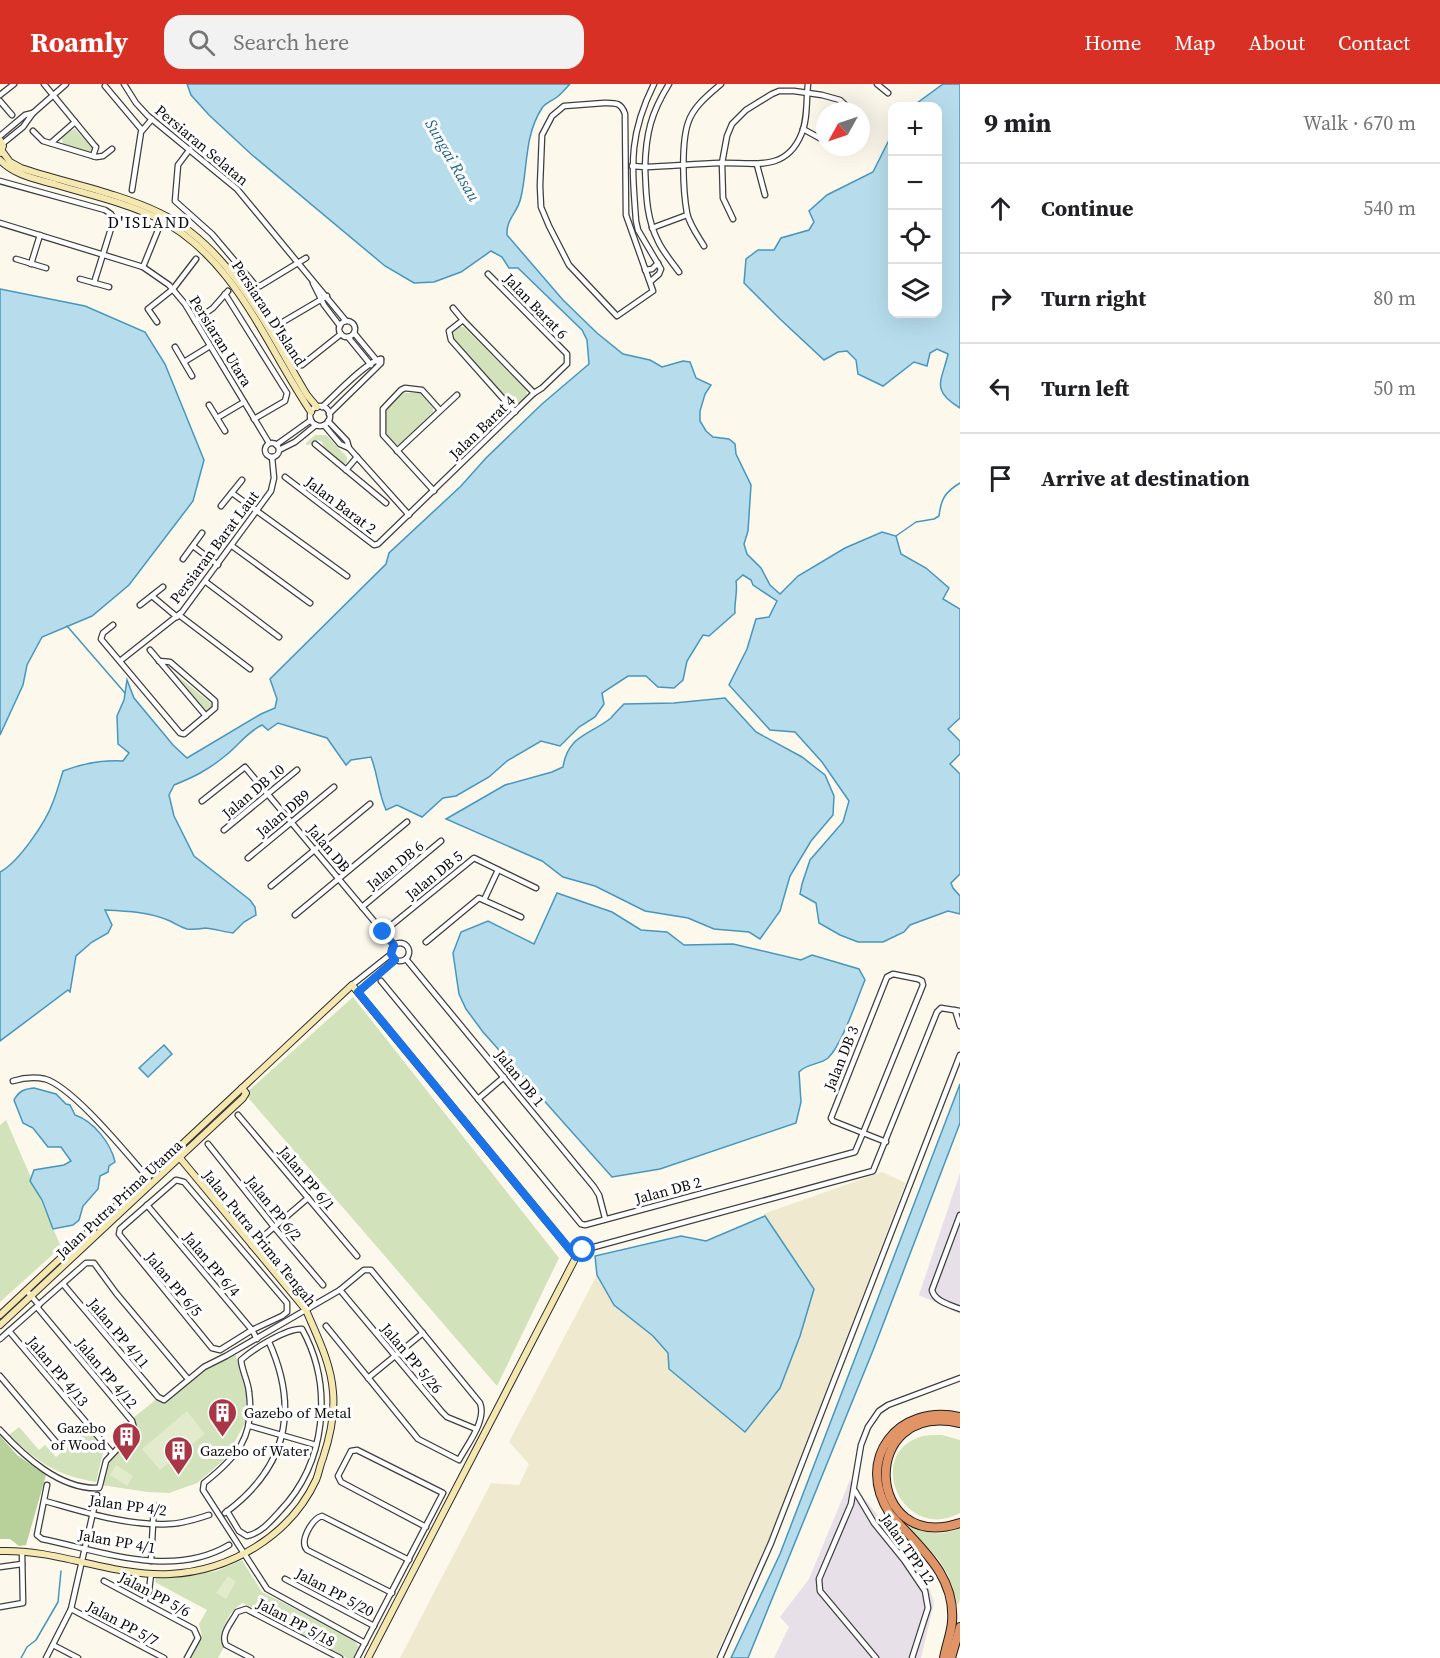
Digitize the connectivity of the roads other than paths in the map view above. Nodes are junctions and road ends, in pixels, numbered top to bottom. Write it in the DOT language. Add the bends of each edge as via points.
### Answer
graph roads {
  1 [pos="14,84"];
  2 [pos="44,84"];
  3 [pos="66,84"];
  4 [pos="124,84"];
  5 [pos="654,84"];
  6 [pos="669,84"];
  7 [pos="720,84"];
  8 [pos="808,84"];
  9 [pos="878,84"];
  10 [pos="105,86"];
  11 [pos="807,93"];
  12 [pos="888,93"];
  13 [pos="0,95"];
  14 [pos="53,95"];
  15 [pos="0,101"];
  16 [pos="842,102"];
  17 [pos="12,115"];
  18 [pos="152,119"];
  19 [pos="75,122"];
  20 [pos="803,129"];
  21 [pos="142,130"];
  22 [pos="33,131"];
  23 [pos="60,134"];
  24 [pos="816,136"];
  25 [pos="51,143"];
  26 [pos="1,145"];
  27 [pos="61,146"];
  28 [pos="112,149"];
  29 [pos="190,149"];
  30 [pos="93,156"];
  31 [pos="0,160"];
  32 [pos="722,163"];
  33 [pos="757,165"];
  34 [pos="632,166"];
  35 [pos="684,166"];
  36 [pos="645,167"];
  37 [pos="0,181"];
  38 [pos="132,190"];
  39 [pos="765,195"];
  40 [pos="687,215"];
  41 [pos="734,219"];
  42 [pos="0,223"];
  43 [pos="652,228"];
  44 [pos="158,230"];
  45 [pos="40,235"];
  46 [pos="704,246"];
  47 [pos="103,253"];
  48 [pos="306,258"];
  49 [pos="16,259"];
  50 [pos="196,259"];
  51 [pos="299,262"];
  52 [pos="658,263"];
  53 [pos="32,264"];
  54 [pos="143,267"];
  55 [pos="46,268"];
  56 [pos="645,270"];
  57 [pos="679,272"];
  58 [pos="488,274"];
  59 [pos="80,279"];
  60 [pos="311,279"];
  61 [pos="651,281"];
  62 [pos="94,283"];
  63 [pos="110,287"];
  64 [pos="173,289"];
  65 [pos="327,296"];
  66 [pos="321,300"];
  67 [pos="453,308"];
  68 [pos="463,320"];
  69 [pos="195,321"];
  70 [pos="346,321"];
  71 [pos="157,322"];
  72 [pos="276,326"];
  73 [pos="340,326"];
  74 [pos="354,333"];
  75 [pos="341,334"];
  76 [pos="348,337"];
  77 [pos="210,346"];
  78 [pos="175,348"];
  79 [pos="567,354"];
  80 [pos="184,362"];
  81 [pos="378,362"];
  82 [pos="370,364"];
  83 [pos="302,365"];
  84 [pos="375,369"];
  85 [pos="192,375"];
  86 [pos="534,393"];
  87 [pos="457,395"];
  88 [pos="244,402"];
  89 [pos="209,405"];
  90 [pos="320,407"];
  91 [pos="440,409"];
  92 [pos="311,412"];
  93 [pos="514,412"];
  94 [pos="329,414"];
  95 [pos="217,418"];
  96 [pos="254,419"];
  97 [pos="311,420"];
  98 [pos="326,423"];
  99 [pos="316,425"];
  100 [pos="225,431"];
  101 [pos="269,443"];
  102 [pos="315,444"];
  103 [pos="278,448"];
  104 [pos="398,451"];
  105 [pos="272,457"];
  106 [pos="357,457"];
  107 [pos="346,470"];
  108 [pos="285,477"];
  109 [pos="242,480"];
  110 [pos="434,491"];
  111 [pos="232,493"];
  112 [pos="386,503"];
  113 [pos="221,506"];
  114 [pos="257,511"];
  115 [pos="409,515"];
  116 [pos="202,533"];
  117 [pos="193,546"];
  118 [pos="232,546"];
  119 [pos="183,559"];
  120 [pos="218,565"];
  121 [pos="347,576"];
  122 [pos="206,582"];
  123 [pos="163,587"];
  124 [pos="152,596"];
  125 [pos="310,603"];
  126 [pos="140,605"];
  127 [pos="178,616"];
  128 [pos="113,625"];
  129 [pos="279,637"];
  130 [pos="150,651"];
  131 [pos="120,661"];
  132 [pos="159,661"];
  133 [pos="250,669"];
  134 [pos="206,716"];
  135 [pos="297,770"];
  136 [pos="334,787"];
  137 [pos="268,794"];
  138 [pos="202,801"];
  139 [pos="370,804"];
  140 [pos="291,822"];
  141 [pos="407,822"];
  142 [pos="224,830"];
  143 [pos="441,841"];
  144 [pos="315,850"];
  145 [pos="248,858"];
  146 [pos="498,870"];
  147 [pos="339,879"];
  148 [pos="271,886"];
  149 [pos="536,888"];
  150 [pos="484,900"];
  151 [pos="363,907"];
  152 [pos="296,915"];
  153 [pos="521,918"];
  154 [pos="383,932"];
  155 [pos="426,942"];
  156 [pos="394,945"];
  157 [pos="391,954"];
  158 [pos="406,959"];
  159 [pos="395,960"];
  160 [pos="890,975"];
  161 [pos="381,981"];
  162 [pos="352,985"];
  163 [pos="358,992"];
  164 [pos="958,1010"];
  165 [pos="960,1026"];
  166 [pos="960,1055"];
  167 [pos="504,1077"];
  168 [pos="13,1081"];
  169 [pos="242,1088"];
  170 [pos="478,1099"];
  171 [pos="238,1115"];
  172 [pos="864,1133"];
  173 [pos="886,1142"];
  174 [pos="208,1144"];
  175 [pos="180,1158"];
  176 [pos="148,1178"];
  177 [pos="308,1198"];
  178 [pos="147,1205"];
  179 [pos="960,1215"];
  180 [pos="605,1218"];
  181 [pos="274,1227"];
  182 [pos="252,1246"];
  183 [pos="357,1256"];
  184 [pos="576,1257"];
  185 [pos="63,1284"];
  186 [pos="323,1285"];
  187 [pos="340,1290"];
  188 [pos="27,1296"];
  189 [pos="37,1307"];
  190 [pos="960,1309"];
  191 [pos="306,1310"];
  192 [pos="0,1315"];
  193 [pos="0,1325"];
  194 [pos="326,1326"];
  195 [pos="252,1330"];
  196 [pos="9,1331"];
  197 [pos="423,1332"];
  198 [pos="0,1339"];
  199 [pos="257,1339"];
  200 [pos="268,1342"];
  201 [pos="395,1356"];
  202 [pos="0,1376"];
  203 [pos="368,1378"];
  204 [pos="960,1378"];
  205 [pos="188,1379"];
  206 [pos="960,1417"];
  207 [pos="960,1423"];
  208 [pos="250,1426"];
  209 [pos="476,1429"];
  210 [pos="0,1430"];
  211 [pos="281,1435"];
  212 [pos="316,1445"];
  213 [pos="61,1448"];
  214 [pos="112,1453"];
  215 [pos="47,1485"];
  216 [pos="855,1491"];
  217 [pos="97,1496"];
  218 [pos="45,1501"];
  219 [pos="154,1505"];
  220 [pos="227,1511"];
  221 [pos="93,1514"];
  222 [pos="209,1515"];
  223 [pos="220,1516"];
  224 [pos="152,1523"];
  225 [pos="960,1523"];
  226 [pos="426,1527"];
  227 [pos="229,1545"];
  228 [pos="86,1548"];
  229 [pos="0,1551"];
  230 [pos="21,1552"];
  231 [pos="243,1554"];
  232 [pos="409,1560"];
  233 [pos="151,1561"];
  234 [pos="82,1562"];
  235 [pos="22,1564"];
  236 [pos="0,1567"];
  237 [pos="152,1574"];
  238 [pos="285,1579"];
  239 [pos="104,1581"];
  240 [pos="392,1593"];
  241 [pos="144,1602"];
  242 [pos="0,1607"];
  243 [pos="71,1609"];
  244 [pos="374,1626"];
  245 [pos="960,1627"];
  246 [pos="365,1643"];
  247 [pos="53,1645"];
  248 [pos="46,1658"];
  249 [pos="78,1658"];
  250 [pos="164,1658"];
  251 [pos="187,1658"];
  252 [pos="251,1658"];
  253 [pos="340,1658"];
  254 [pos="357,1658"];
  255 [pos="368,1658"];
  256 [pos="720,1658"];
  257 [pos="876,1658"];
  258 [pos="912,1658"];
  259 [pos="944,1658"];
  260 [pos="951,1658"];
  1 -- 13 [label="street"];
  2 -- 14 [label="street"];
  3 -- 14 [label="street"];
  4 -- 18 [label="street, Persiaran Selatan"];
  5 -- 34 [label="street" via="636,126"];
  6 -- 36 [label="street" via="650,121"];
  7 -- 35 [label="street" via="696,108 688,123"];
  8 -- 11 [label="street"];
  9 -- 12 [label="street"];
  10 -- 21 [label="street"];
  11 -- 16 [label="street"];
  11 -- 20 [label="street"];
  11 -- 32 [label="street" via="779,91 746,110 732,124"];
  14 -- 19 [label="street"];
  14 -- 26 [label="street"];
  15 -- 17 [label="street"];
  18 -- 21 [label="street"];
  18 -- 29 [label="street, Persiaran Selatan"];
  19 -- 23 [label="street"];
  19 -- 30 [label="street" via="96,147"];
  20 -- 24 [label="street"];
  20 -- 33 [label="street" via="794,147 780,159"];
  21 -- 38 [label="street"];
  22 -- 25 [label="street"];
  23 -- 25 [label="street"];
  23 -- 27 [label="street"];
  25 -- 27 [label="street"];
  26 -- 90 [label="street, Persiaran D'Island" via="10,162 21,168 137,203 195,235 234,276 307,395"];
  27 -- 30 [label="street"];
  28 -- 30 [label="street" via="99,157"];
  29 -- 51 [label="street, Persiaran Selatan" via="237,189"];
  29 -- 51 [label="street" via="178,165 177,204 212,234 256,286"];
  31 -- 92 [label="street, Persiaran D'Island" via="18,173 135,208 191,240 230,279"];
  32 -- 33 [label="street"];
  32 -- 35 [label="street"];
  32 -- 41 [label="street" via="723,198"];
  33 -- 39 [label="street"];
  34 -- 36 [label="street"];
  34 -- 52 [label="street" via="638,230"];
  35 -- 36 [label="street"];
  35 -- 40 [label="street"];
  36 -- 43 [label="street"];
  37 -- 47 [label="street" via="111,214 114,219"];
  40 -- 43 [label="street"];
  40 -- 46 [label="street"];
  42 -- 45 [label="street, Persiaran Utara"];
  43 -- 57 [label="street"];
  44 -- 54 [label="street"];
  45 -- 47 [label="street, Persiaran Utara"];
  45 -- 53 [label="street"];
  47 -- 54 [label="street, Persiaran Utara"];
  47 -- 62 [label="street"];
  48 -- 51 [label="street"];
  49 -- 53 [label="street"];
  50 -- 64 [label="street"];
  51 -- 60 [label="street, Persiaran Selatan"];
  52 -- 56 [label="street"];
  52 -- 61 [label="street" via="661,269"];
  53 -- 55 [label="street"];
  54 -- 64 [label="street, Persiaran Utara"];
  56 -- 61 [label="street"];
  56 -- 61 [label="street" via="626,215 622,106 564,106 552,116 542,135 539,171 542,207 549,226 569,265 617,316 653,291"];
  58 -- 79 [label="street, Jalan Barat 6"];
  59 -- 62 [label="street"];
  60 -- 65 [label="street"];
  60 -- 66 [label="street"];
  62 -- 63 [label="street"];
  64 -- 69 [label="street, Persiaran Utara"];
  64 -- 71 [label="street" via="148,309"];
  65 -- 66 [label="street"];
  65 -- 70 [label="street"];
  66 -- 72 [label="street"];
  66 -- 73 [label="street"];
  67 -- 68 [label="street"];
  68 -- 86 [label="street"];
  68 -- 93 [label="street" via="449,331 451,340"];
  69 -- 77 [label="street, Persiaran Utara"];
  69 -- 96 [label="street" via="227,292 287,393 285,401"];
  70 -- 73 [label="street"];
  70 -- 74 [label="street" via="354,325"];
  73 -- 75 [label="street"];
  74 -- 76 [label="street"];
  74 -- 81 [label="street"];
  75 -- 76 [label="street"];
  75 -- 83 [label="street"];
  76 -- 82 [label="street"];
  77 -- 80 [label="street"];
  77 -- 88 [label="street, Persiaran Utara"];
  78 -- 80 [label="street"];
  79 -- 86 [label="street, Jalan Barat 4" via="567,364"];
  80 -- 85 [label="street"];
  81 -- 82 [label="street"];
  81 -- 84 [label="street"];
  82 -- 84 [label="street"];
  82 -- 90 [label="street"];
  84 -- 94 [label="street"];
  86 -- 93 [label="street, Jalan Barat 4"];
  87 -- 91 [label="street"];
  88 -- 95 [label="street"];
  88 -- 96 [label="street, Persiaran Utara"];
  89 -- 95 [label="street"];
  90 -- 92 [label="street"];
  90 -- 94 [label="street"];
  91 -- 104 [label="street"];
  91 -- 104 [label="street" via="420,389 401,390 384,406 383,433"];
  92 -- 97 [label="street"];
  93 -- 110 [label="street, Jalan Barat 4"];
  94 -- 98 [label="street"];
  95 -- 100 [label="street"];
  96 -- 101 [label="street, Persiaran Utara"];
  97 -- 99 [label="street"];
  97 -- 103 [label="street"];
  98 -- 99 [label="street"];
  98 -- 106 [label="street" via="347,441"];
  99 -- 103 [label="street" via="295,442"];
  101 -- 103 [label="street"];
  101 -- 105 [label="street" via="265,451"];
  102 -- 107 [label="street"];
  103 -- 105 [label="street"];
  104 -- 110 [label="street"];
  105 -- 114 [label="street, Persiaran Barat Laut" via="273,486"];
  106 -- 107 [label="street"];
  106 -- 115 [label="street"];
  107 -- 112 [label="street"];
  108 -- 115 [label="street, Jalan Barat 2" via="374,545"];
  109 -- 111 [label="street"];
  110 -- 115 [label="street, Jalan Barat 4"];
  111 -- 113 [label="street"];
  111 -- 114 [label="street"];
  114 -- 118 [label="street, Persiaran Barat Laut"];
  114 -- 121 [label="street"];
  116 -- 117 [label="street"];
  117 -- 119 [label="street"];
  117 -- 120 [label="street"];
  118 -- 120 [label="street, Persiaran Barat Laut"];
  118 -- 125 [label="street"];
  120 -- 122 [label="street, Persiaran Barat Laut"];
  122 -- 127 [label="street, Persiaran Barat Laut"];
  122 -- 129 [label="street"];
  123 -- 124 [label="street"];
  124 -- 126 [label="street"];
  124 -- 127 [label="street"];
  127 -- 131 [label="street, Persiaran Barat Laut"];
  127 -- 133 [label="street"];
  128 -- 131 [label="street" via="101,639"];
  130 -- 132 [label="street"];
  131 -- 134 [label="street" via="182,734"];
  132 -- 134 [label="street"];
  132 -- 134 [label="street" via="170,662 214,699 216,707"];
  135 -- 137 [label="street, Jalan DB 10"];
  136 -- 140 [label="street, Jalan DB9"];
  137 -- 138 [label="street, Jalan DB" via="243,767"];
  137 -- 140 [label="street, Jalan DB"];
  137 -- 142 [label="street, Jalan DB 10"];
  139 -- 144 [label="street"];
  140 -- 144 [label="street, Jalan DB"];
  140 -- 145 [label="street, Jalan DB9"];
  141 -- 147 [label="street"];
  143 -- 151 [label="street, Jalan DB 6"];
  144 -- 147 [label="street, Jalan DB"];
  144 -- 148 [label="street"];
  146 -- 149 [label="street, Jalan DB 5"];
  146 -- 150 [label="street"];
  146 -- 154 [label="street, Jalan DB 5" via="474,858"];
  147 -- 151 [label="street, Jalan DB"];
  147 -- 152 [label="street"];
  150 -- 153 [label="street"];
  150 -- 155 [label="street" via="476,900"];
  151 -- 154 [label="street, Jalan DB"];
  154 -- 156 [label="street, Jalan DB"];
  156 -- 157 [label="street"];
  156 -- 158 [label="street" via="406,945"];
  157 -- 159 [label="street"];
  157 -- 162 [label="street"];
  158 -- 159 [label="street"];
  158 -- 167 [label="street, Jalan DB 1"];
  159 -- 163 [label="street"];
  160 -- 172 [label="street, Jalan DB 3" via="831,1114 833,1121"];
  160 -- 172 [label="street, Jalan DB 2" via="918,979 923,985"];
  161 -- 170 [label="street, Jalan DB 2"];
  162 -- 163 [label="street"];
  162 -- 169 [label="street, Jalan Putra Prima Utama"];
  163 -- 184 [label="street"];
  164 -- 165 [label="street"];
  164 -- 173 [label="street" via="941,1008 937,1012"];
  166 -- 256 [label="street" via="771,1543"];
  167 -- 170 [label="street"];
  167 -- 180 [label="street, Jalan DB 1" via="597,1192"];
  168 -- 176 [label="street" via="36,1078 59,1085"];
  169 -- 175 [label="street, Jalan Putra Prima Utama" via="245,1096"];
  169 -- 176 [label="street, Jalan Putra Prima Utama"];
  170 -- 180 [label="street, Jalan DB 2" via="577,1221 585,1225"];
  171 -- 177 [label="street, Jalan PP 6/1"];
  172 -- 173 [label="street"];
  172 -- 180 [label="street, Jalan DB 2" via="851,1154"];
  173 -- 184 [label="street" via="876,1168 868,1173 583,1250"];
  174 -- 181 [label="street, Jalan PP 6/2"];
  175 -- 182 [label="street, Jalan Putra Prima Tengah"];
  175 -- 188 [label="street, Jalan Putra Prima Utama"];
  176 -- 188 [label="street, Jalan Putra Prima Utama"];
  177 -- 181 [label="street"];
  177 -- 183 [label="street, Jalan PP 6/1"];
  178 -- 195 [label="street, Jalan PP 6/4"];
  178 -- 195 [label="street, Jalan PP 6/5" via="119,1234 212,1348 220,1350"];
  178 -- 195 [label="street" via="176,1180 184,1182 287,1304 287,1312 282,1316"];
  179 -- 190 [label="street" via="932,1290 937,1299"];
  181 -- 182 [label="street"];
  181 -- 186 [label="street, Jalan PP 6/2"];
  182 -- 191 [label="street, Jalan Putra Prima Tengah"];
  184 -- 255 [label="street"];
  185 -- 189 [label="street"];
  185 -- 205 [label="street, Jalan PP 4/11" via="158,1397 164,1400"];
  185 -- 205 [label="street" via="86,1263 94,1263"];
  187 -- 191 [label="street"];
  187 -- 197 [label="street" via="364,1270 370,1270"];
  187 -- 201 [label="street, Jalan PP 5/26"];
  188 -- 189 [label="street, Jalan PP 4/12"];
  188 -- 192 [label="street, Jalan Putra Prima Utama"];
  188 -- 193 [label="street, Jalan Putra Prima Utama"];
  189 -- 196 [label="street"];
  189 -- 214 [label="street, Jalan PP 4/12" via="132,1421 132,1433"];
  191 -- 199 [label="street"];
  191 -- 231 [label="street, Jalan Putra Prima Tengah" via="330,1370 333,1392 329,1440 316,1480 290,1518 260,1545"];
  194 -- 203 [label="street"];
  195 -- 199 [label="street, Jalan PP 6/4"];
  196 -- 198 [label="street"];
  196 -- 214 [label="street, Jalan PP 4/13"];
  197 -- 201 [label="street"];
  197 -- 209 [label="street" via="480,1402 482,1412"];
  199 -- 205 [label="street"];
  200 -- 208 [label="street" via="241,1360 249,1390"];
  200 -- 211 [label="street" via="283,1383"];
  200 -- 212 [label="street" via="296,1329 302,1329 306,1337 319,1372 323,1406"];
  201 -- 203 [label="street"];
  201 -- 209 [label="street, Jalan PP 5/26" via="442,1412"];
  202 -- 213 [label="street"];
  203 -- 209 [label="street" via="418,1439 459,1460"];
  204 -- 216 [label="street" via="879,1411 861,1445"];
  206 -- 259 [label="highway" via="932,1414 902,1425 886,1442 877,1472 879,1492 890,1514 938,1567 949,1591 952,1622"];
  207 -- 225 [label="highway" via="931,1422 914,1427 894,1444 885,1473 890,1498 908,1519 939,1528"];
  208 -- 211 [label="street"];
  208 -- 223 [label="street" via="234,1456 202,1486"];
  210 -- 214 [label="street, Jalan PP 4/12" via="52,1475 74,1483 99,1488"];
  211 -- 212 [label="street"];
  211 -- 220 [label="street" via="258,1484"];
  212 -- 220 [label="street" via="301,1485 269,1523 248,1536 239,1531"];
  215 -- 218 [label="street"];
  216 -- 257 [label="street" via="818,1585"];
  216 -- 258 [label="street, Jalan TPP 12" via="925,1591 928,1608"];
  217 -- 221 [label="street"];
  218 -- 221 [label="street, Jalan PP 4/2"];
  218 -- 228 [label="street, Jalan PP 4/1" via="37,1534 42,1539"];
  219 -- 224 [label="street"];
  220 -- 223 [label="street"];
  221 -- 224 [label="street, Jalan PP 4/2"];
  221 -- 228 [label="street"];
  222 -- 224 [label="street, Jalan PP 4/2" via="183,1523"];
  223 -- 231 [label="street"];
  224 -- 233 [label="street"];
  226 -- 226 [label="street" via="443,1493 357,1450 351,1451 339,1480"];
  226 -- 232 [label="street"];
  227 -- 233 [label="street, Jalan PP 4/1" via="209,1555"];
  228 -- 233 [label="street, Jalan PP 4/1"];
  228 -- 234 [label="street"];
  229 -- 230 [label="street, Jalan Putra Prima Tengah"];
  230 -- 234 [label="street, Jalan Putra Prima Tengah"];
  230 -- 235 [label="street"];
  231 -- 237 [label="street, Jalan Putra Prima Tengah" via="208,1569"];
  231 -- 246 [label="street" via="267,1589"];
  232 -- 240 [label="street"];
  232 -- 240 [label="street" via="322,1516 315,1520 303,1541 307,1550"];
  234 -- 237 [label="street, Jalan Putra Prima Tengah"];
  234 -- 243 [label="street"];
  235 -- 236 [label="street"];
  235 -- 242 [label="street" via="23,1603"];
  237 -- 241 [label="street"];
  238 -- 244 [label="street, Jalan PP 5/20"];
  239 -- 241 [label="street, Jalan PP 5/6"];
  240 -- 244 [label="street"];
  241 -- 251 [label="street, Jalan PP 5/6" via="194,1629 198,1638"];
  243 -- 247 [label="street"];
  243 -- 250 [label="street, Jalan PP 5/7"];
  244 -- 246 [label="street"];
  245 -- 260 [label="highway"];
  246 -- 254 [label="street"];
  247 -- 248 [label="street"];
  247 -- 249 [label="street"];
  252 -- 253 [label="street, Jalan PP 5/18" via="224,1641 241,1609"];
}
